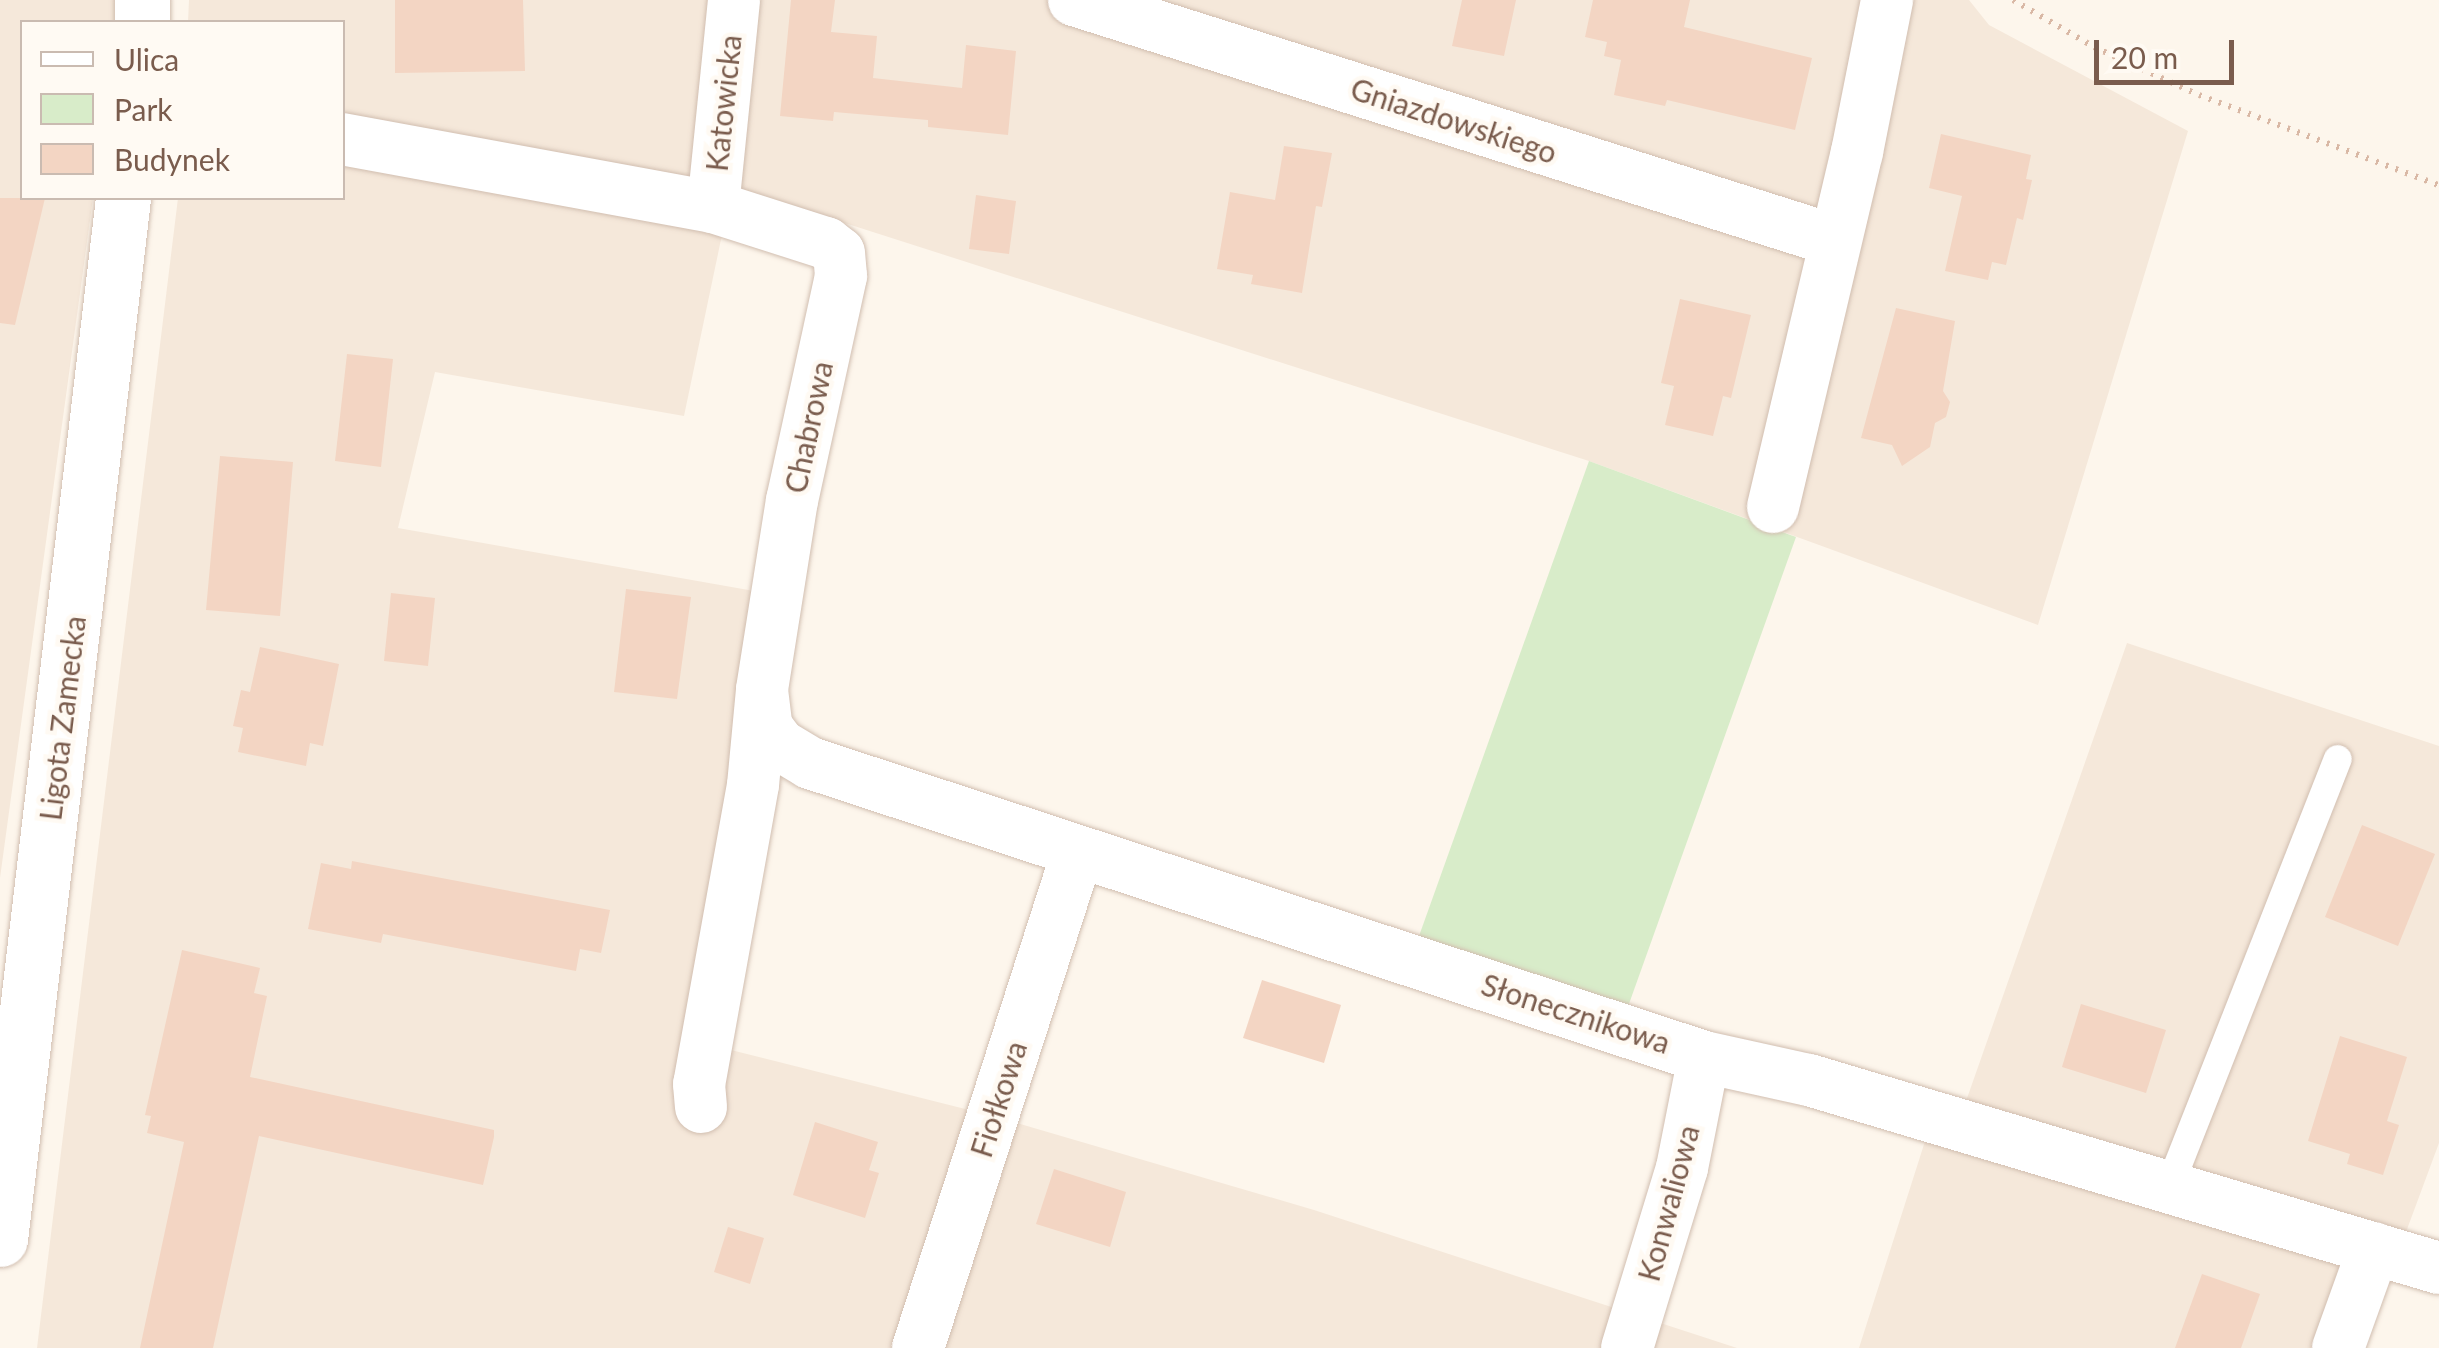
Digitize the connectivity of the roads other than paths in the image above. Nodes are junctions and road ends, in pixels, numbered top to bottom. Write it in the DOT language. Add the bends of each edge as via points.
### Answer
graph roads {
  1 [pos="734,0"];
  2 [pos="1074,0"];
  3 [pos="1886,0"];
  4 [pos="345,140"];
  5 [pos="124,200"];
  6 [pos="713,207"];
  7 [pos="1833,240"];
  8 [pos="1773,508"];
  9 [pos="762,690"];
  10 [pos="2338,760"];
  11 [pos="1078,851"];
  12 [pos="1704,1056"];
  13 [pos="701,1107"];
  14 [pos="2168,1190"];
  15 [pos="0,1239"];
  16 [pos="2374,1248"];
  17 [pos="2439,1268"];
  18 [pos="918,1348"];
  19 [pos="1627,1348"];
  20 [pos="2338,1348"];
  1 -- 6 [label="street, Katowicka"];
  2 -- 7 [label="street, Gniazdowskiego"];
  3 -- 7 [label="street"];
  4 -- 6 [label="street, Chabrowa"];
  5 -- 15 [label="main road, Ligota Zamecka"];
  6 -- 9 [label="street, Chabrowa" via="839,252 841,276 792,500"];
  7 -- 8 [label="street"];
  9 -- 11 [label="street, Słonecznikowa" via="767,728 810,764"];
  9 -- 13 [label="street, Chabrowa" via="753,785 699,1084"];
  10 -- 14 [label="lane"];
  11 -- 12 [label="street, Słonecznikowa"];
  11 -- 18 [label="street, Fiołkowa"];
  12 -- 14 [label="street, Słonecznikowa" via="1809,1080"];
  12 -- 19 [label="street, Konwaliowa" via="1682,1168"];
  14 -- 16 [label="street, Słonecznikowa"];
  16 -- 17 [label="street, Słonecznikowa"];
  16 -- 20 [label="street"];
}
